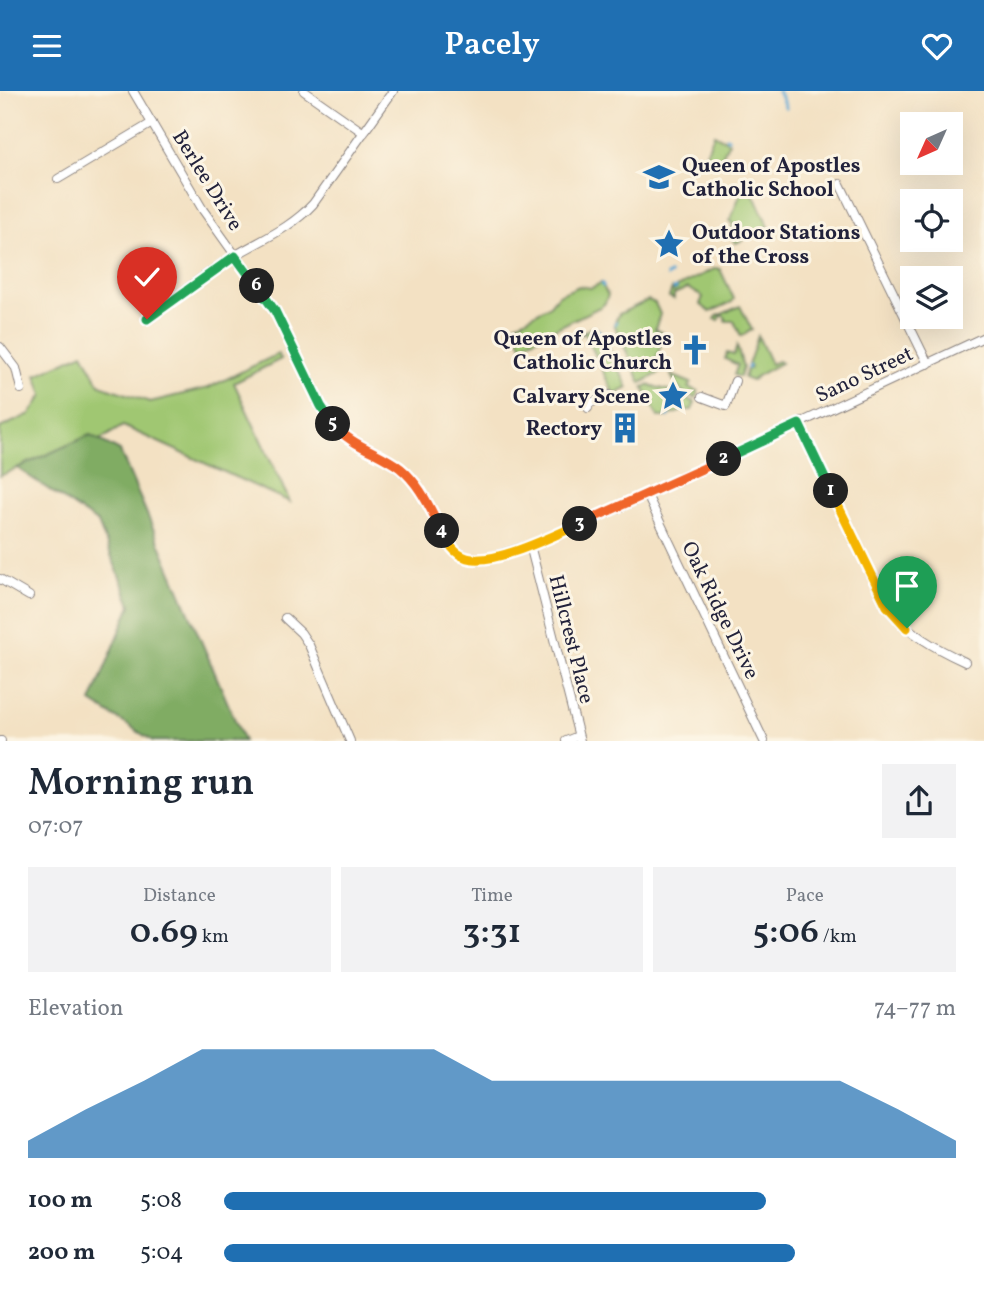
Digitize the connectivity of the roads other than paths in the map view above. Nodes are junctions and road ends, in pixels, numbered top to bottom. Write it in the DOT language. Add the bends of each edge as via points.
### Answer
graph roads {
  1 [pos="133,91"];
  2 [pos="304,91"];
  3 [pos="393,91"];
  4 [pos="152,123"];
  5 [pos="363,133"];
  6 [pos="58,179"];
  7 [pos="840,184"];
  8 [pos="235,256"];
  9 [pos="147,319"];
  10 [pos="984,337"];
  11 [pos="0,347"];
  12 [pos="928,364"];
  13 [pos="735,381"];
  14 [pos="21,389"];
  15 [pos="614,397"];
  16 [pos="702,397"];
  17 [pos="588,408"];
  18 [pos="799,424"];
  19 [pos="647,495"];
  20 [pos="530,545"];
  21 [pos="0,579"];
  22 [pos="29,596"];
  23 [pos="285,618"];
  24 [pos="965,662"];
  25 [pos="579,738"];
  26 [pos="350,741"];
  27 [pos="566,741"];
  28 [pos="764,741"];
  1 -- 4 [label="street, Berlee Drive"];
  2 -- 5 [label="street"];
  3 -- 5 [label="street"];
  4 -- 6 [label="street"];
  4 -- 8 [label="street, Berlee Drive"];
  5 -- 8 [label="street" via="302,216"];
  7 -- 12 [label="street"];
  8 -- 9 [label="street"];
  8 -- 20 [label="street, Berlee Drive" via="275,311 330,420 350,440 388,460 413,481 452,548 467,558 483,560"];
  10 -- 12 [label="street, Sano Street"];
  11 -- 14 [label="street" via="16,368"];
  12 -- 18 [label="street, Sano Street"];
  13 -- 16 [label="street" via="726,406"];
  15 -- 17 [label="street" via="609,395 586,405"];
  18 -- 19 [label="street, Sano Street"];
  18 -- 24 [label="street" via="887,606 907,628"];
  19 -- 20 [label="street, Sano Street"];
  19 -- 28 [label="street, Oak Ridge Drive"];
  20 -- 25 [label="street, Hillcrest Place"];
  21 -- 22 [label="street"];
  23 -- 26 [label="street" via="309,645"];
  25 -- 27 [label="street"];
}
